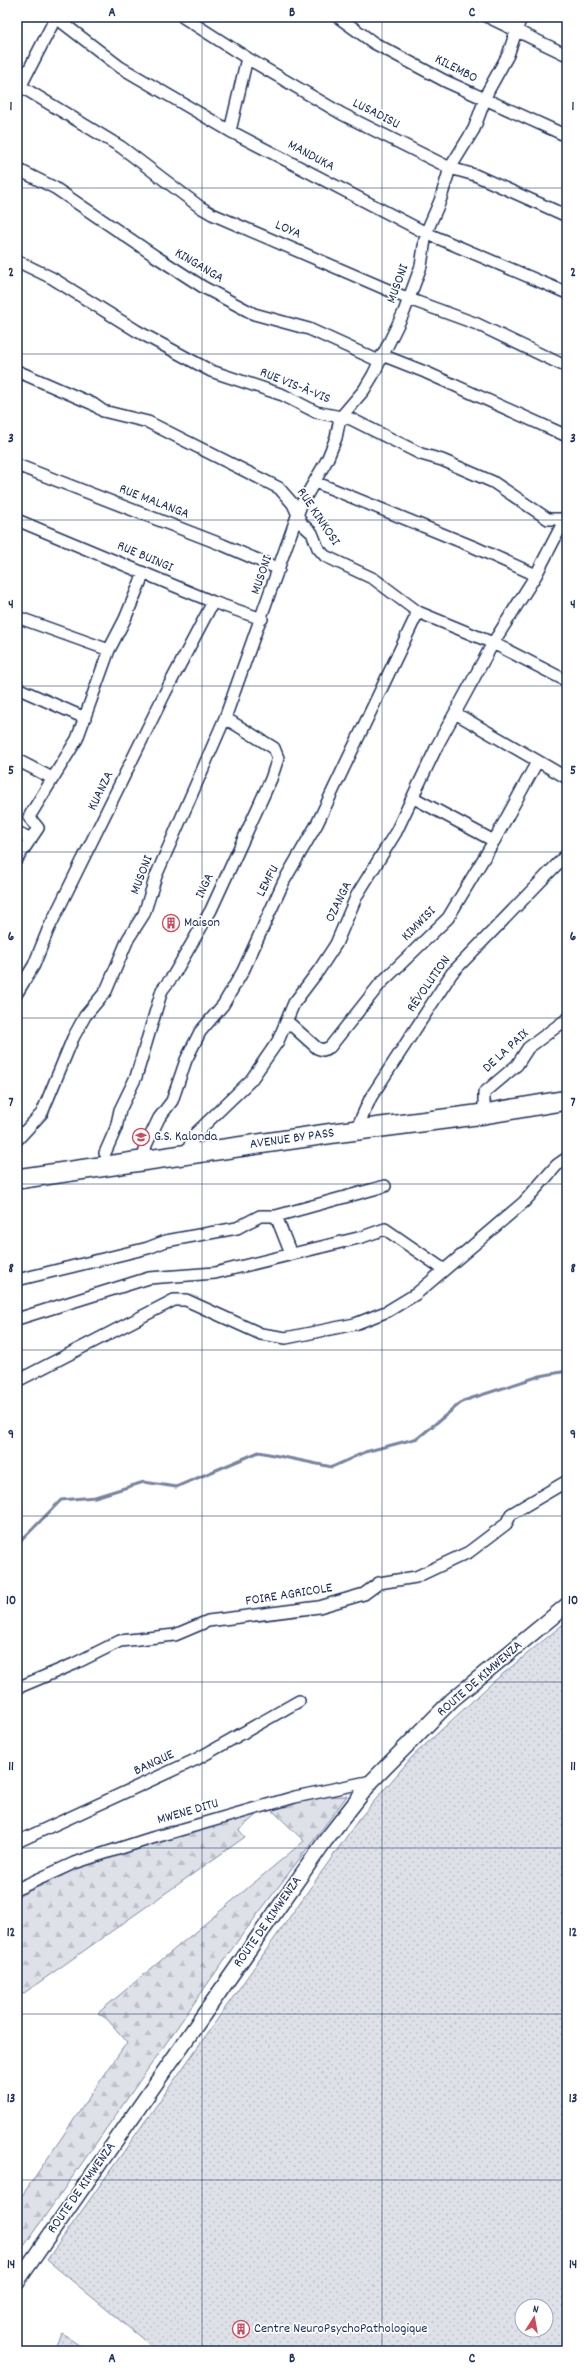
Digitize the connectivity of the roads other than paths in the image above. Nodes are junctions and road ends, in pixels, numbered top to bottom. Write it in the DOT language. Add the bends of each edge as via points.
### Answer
graph roads {
  1 [pos="56,17"];
  2 [pos="183,17"];
  3 [pos="338,17"];
  4 [pos="488,17"];
  5 [pos="521,17"];
  6 [pos="517,31"];
  7 [pos="567,55"];
  8 [pos="247,58"];
  9 [pos="18,88"];
  10 [pos="485,101"];
  11 [pos="230,131"];
  12 [pos="567,136"];
  13 [pos="450,168"];
  14 [pos="17,169"];
  15 [pos="567,216"];
  16 [pos="426,233"];
  17 [pos="17,261"];
  18 [pos="567,293"];
  19 [pos="409,299"];
  20 [pos="380,358"];
  21 [pos="567,367"];
  22 [pos="17,371"];
  23 [pos="340,418"];
  24 [pos="567,436"];
  25 [pos="17,465"];
  26 [pos="315,482"];
  27 [pos="298,514"];
  28 [pos="566,517"];
  29 [pos="17,520"];
  30 [pos="280,569"];
  31 [pos="144,573"];
  32 [pos="536,575"];
  33 [pos="213,602"];
  34 [pos="418,612"];
  35 [pos="17,617"];
  36 [pos="262,619"];
  37 [pos="493,643"];
  38 [pos="109,650"];
  39 [pos="567,681"];
  40 [pos="17,688"];
  41 [pos="454,713"];
  42 [pos="85,718"];
  43 [pos="225,718"];
  44 [pos="17,760"];
  45 [pos="537,762"];
  46 [pos="52,778"];
  47 [pos="567,778"];
  48 [pos="414,798"];
  49 [pos="17,832"];
  50 [pos="31,839"];
  51 [pos="494,841"];
  52 [pos="567,854"];
  53 [pos="17,859"];
  54 [pos="17,993"];
  55 [pos="567,1020"];
  56 [pos="288,1022"];
  57 [pos="567,1100"];
  58 [pos="484,1114"];
  59 [pos="356,1130"];
  60 [pos="17,1140"];
  61 [pos="105,1153"];
  62 [pos="186,1154"];
  63 [pos="567,1158"];
  64 [pos="143,1161"];
  65 [pos="17,1179"];
  66 [pos="384,1186"];
  67 [pos="276,1216"];
  68 [pos="291,1254"];
  69 [pos="443,1269"];
  70 [pos="17,1280"];
  71 [pos="17,1319"];
  72 [pos="17,1380"];
  73 [pos="567,1481"];
  74 [pos="567,1605"];
  75 [pos="17,1688"];
  76 [pos="299,1701"];
  77 [pos="372,1781"];
  78 [pos="17,1842"];
  79 [pos="17,1889"];
  80 [pos="17,2282"];
  1 -- 9 [label="street"];
  1 -- 11 [label="street, MANDUKA" via="120,66"];
  2 -- 8 [label="street, LUSADISU"];
  3 -- 10 [label="street, KILEMBO" via="374,43"];
  4 -- 6 [label="street"];
  5 -- 6 [label="street, MUSONI"];
  6 -- 7 [label="street"];
  6 -- 10 [label="street, MUSONI"];
  8 -- 11 [label="street"];
  8 -- 13 [label="street, LUSADISU" via="342,114"];
  9 -- 19 [label="street, LOYA" via="121,147 212,214"];
  10 -- 12 [label="street, KILEMBO"];
  10 -- 13 [label="street, MUSONI" via="466,146"];
  11 -- 16 [label="street, MANDUKA"];
  13 -- 15 [label="street, LUSADISU" via="475,175"];
  13 -- 16 [label="street, MUSONI" via="440,201"];
  14 -- 20 [label="street, KINGANGA" via="55,188 203,287 254,314 308,329"];
  16 -- 18 [label="street, MANDUKA"];
  16 -- 19 [label="street, MUSONI" via="421,266"];
  17 -- 23 [label="street, RUE VIS-À-VIS" via="52,278 137,331 211,371 283,395 316,412"];
  19 -- 20 [label="street, MUSONI"];
  19 -- 21 [label="street, LOYA" via="477,324"];
  20 -- 23 [label="street, MUSONI" via="364,390"];
  20 -- 24 [label="street, KINGANGA" via="425,372"];
  22 -- 27 [label="street, RUE KINKOSI" via="103,411 148,422 248,472 279,488"];
  23 -- 26 [label="street, MUSONI" via="336,438"];
  23 -- 28 [label="street, RUE VIS-À-VIS" via="350,419 421,454 481,476 548,520 555,521"];
  25 -- 30 [label="street, RUE MALANGA"];
  26 -- 27 [label="street, MUSONI"];
  26 -- 32 [label="street"];
  27 -- 30 [label="street, MUSONI"];
  27 -- 34 [label="street, RUE KINKOSI" via="302,524 312,533 318,548 325,556 374,579"];
  28 -- 32 [label="street, OZANGA"];
  29 -- 31 [label="street, RUE BUINGI"];
  30 -- 36 [label="street, MUSONI"];
  31 -- 33 [label="street, RUE BUINGI"];
  31 -- 38 [label="street"];
  32 -- 37 [label="street, OZANGA"];
  33 -- 36 [label="street, RUE BUINGI"];
  33 -- 54 [label="street, KUANZA" via="48,930 34,965"];
  34 -- 37 [label="street, RUE KINKOSI"];
  34 -- 64 [label="street, LEMFU" via="317,824 281,887 243,971 223,1005 200,1032 172,1101 159,1118 146,1145"];
  35 -- 38 [label="street"];
  36 -- 43 [label="street, MUSONI"];
  37 -- 39 [label="street, RUE KINKOSI"];
  37 -- 41 [label="street, OZANGA"];
  38 -- 42 [label="street"];
  40 -- 42 [label="street"];
  41 -- 45 [label="street"];
  41 -- 48 [label="street, OZANGA"];
  42 -- 46 [label="street" via="77,739"];
  43 -- 60 [label="street, MUSONI" via="156,876 144,914 128,939 106,991 85,1016 73,1038 42,1113"];
  43 -- 61 [label="street, INGA" via="274,748 278,758 271,779 211,910 173,976 162,990 136,1076 120,1110 116,1128"];
  44 -- 46 [label="street"];
  45 -- 47 [label="street"];
  45 -- 51 [label="street, KIMWISI"];
  46 -- 50 [label="street" via="29,817 38,828"];
  48 -- 51 [label="street"];
  48 -- 56 [label="street, OZANGA" via="357,894 336,944 294,1004"];
  49 -- 50 [label="street"];
  50 -- 53 [label="street"];
  51 -- 56 [label="street, KIMWISI" via="448,918 380,984 330,1047 323,1050 317,1048"];
  52 -- 59 [label="street, RÉVOLUTION" via="452,972 371,1097"];
  55 -- 58 [label="street, DE LA PAIX" via="528,1048 517,1065 484,1093"];
  56 -- 62 [label="street, OZANGA" via="251,1080 195,1134"];
  57 -- 58 [label="highway, AVENUE BY PASS"];
  58 -- 59 [label="highway, AVENUE BY PASS"];
  59 -- 62 [label="highway, AVENUE BY PASS"];
  62 -- 64 [label="highway, AVENUE BY PASS"];
  63 -- 69 [label="street" via="557,1165 524,1202"];
  64 -- 65 [label="highway, AVENUE BY PASS"];
  66 -- 67 [label="street"];
  67 -- 68 [label="street"];
  67 -- 70 [label="street" via="260,1216 237,1228 166,1241 148,1248"];
  68 -- 69 [label="street" via="385,1229"];
  68 -- 71 [label="street" via="215,1273 149,1278"];
  69 -- 72 [label="street" via="416,1294 388,1311 355,1324 286,1338 261,1334 186,1300 174,1300"];
  73 -- 75 [label="street, FOIRE AGRICOLE" via="512,1514 506,1524 469,1552 416,1577 379,1583 364,1594 319,1607 208,1621 175,1635 118,1642"];
  74 -- 77 [label="street, ROUTE DE KIMWENZA" via="452,1700"];
  76 -- 78 [label="street, BANQUE" via="197,1760"];
  77 -- 79 [label="street, MWENE DITU" via="295,1797 152,1838 74,1863"];
  77 -- 80 [label="street, ROUTE DE KIMWENZA" via="325,1842"];
}
